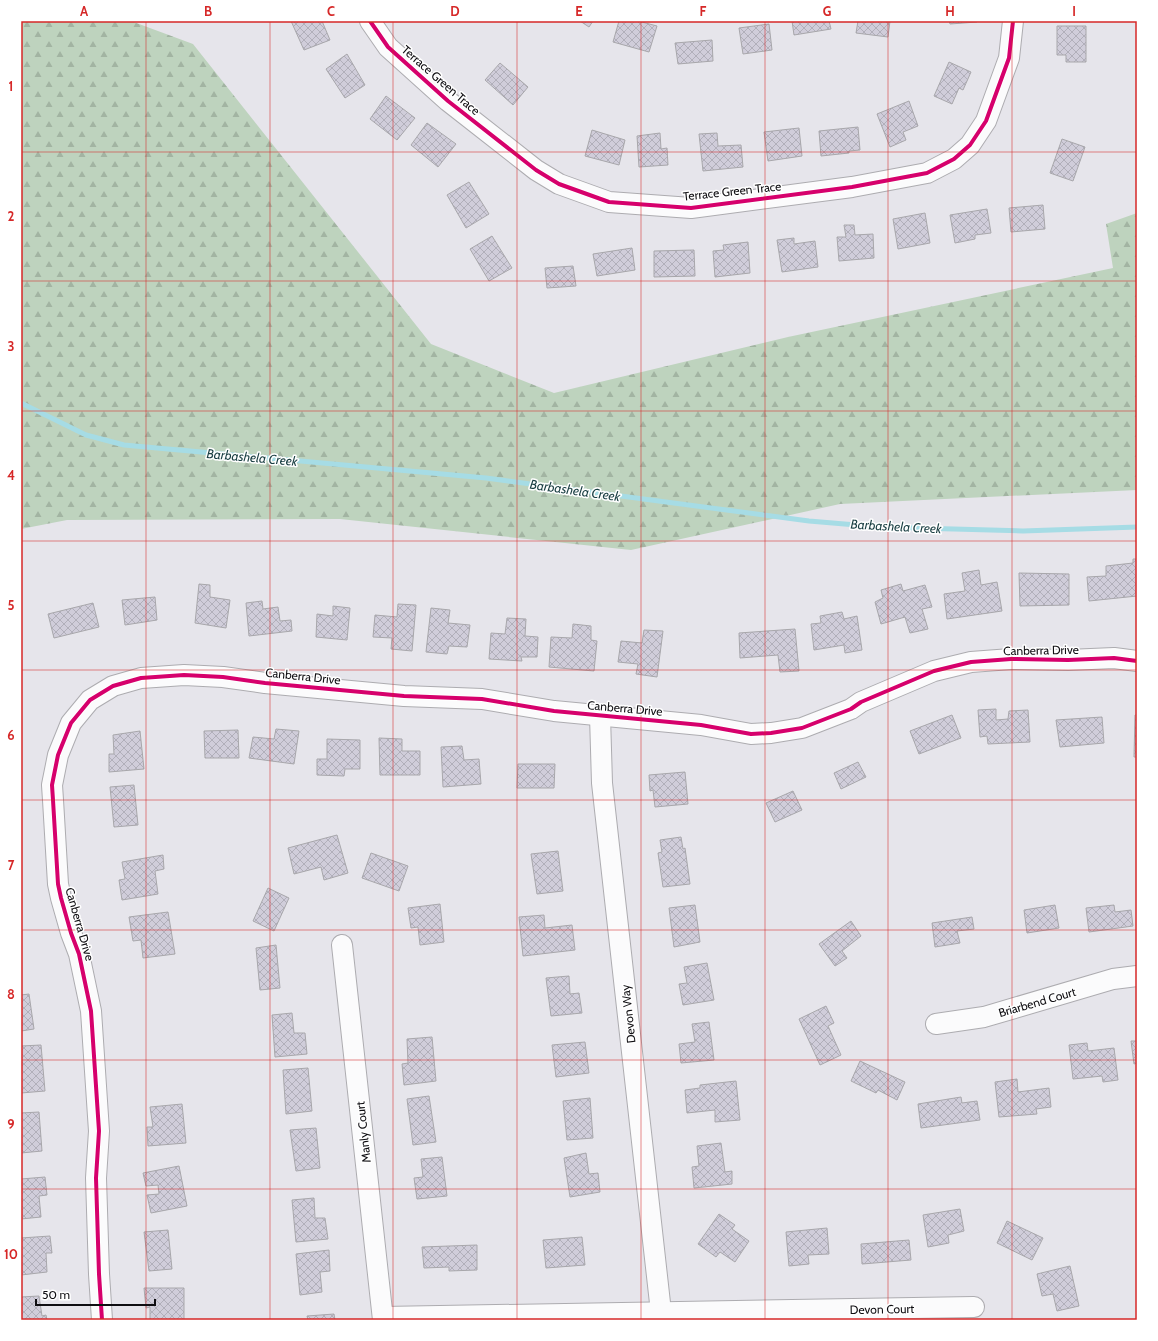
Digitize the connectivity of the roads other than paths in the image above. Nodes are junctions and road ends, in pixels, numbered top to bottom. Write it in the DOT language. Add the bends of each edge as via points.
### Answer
graph roads {
  1 [pos="370,21"];
  2 [pos="1013,21"];
  3 [pos="1137,661"];
  4 [pos="600,716"];
  5 [pos="342,945"];
  6 [pos="1137,976"];
  7 [pos="936,1024"];
  8 [pos="974,1307"];
  9 [pos="661,1312"];
  10 [pos="383,1318"];
  11 [pos="102,1320"];
  1 -- 2 [label="street, Terrace Green Trace" via="388,47 448,101 536,170 559,184 609,202 691,208 852,187 927,173 954,159 970,145 986,121 1009,58"];
  3 -- 4 [label="street, Canberra Drive" via="1114,658 971,662 934,671 802,728 771,733 751,734 701,725"];
  4 -- 9 [label="street, Devon Way" via="602,783"];
  4 -- 11 [label="street, Canberra Drive" via="482,699 404,696 184,675 141,678 113,686 90,700 71,723 58,755 52,785 60,890 79,954 91,1011 99,1131 96,1178"];
  5 -- 10 [label="street, Manly Court"];
  6 -- 7 [label="street, Briarbend Court" via="1113,979 984,1017"];
  8 -- 9 [label="street, Devon Court"];
  9 -- 10 [label="street, Devon Court"];
}
